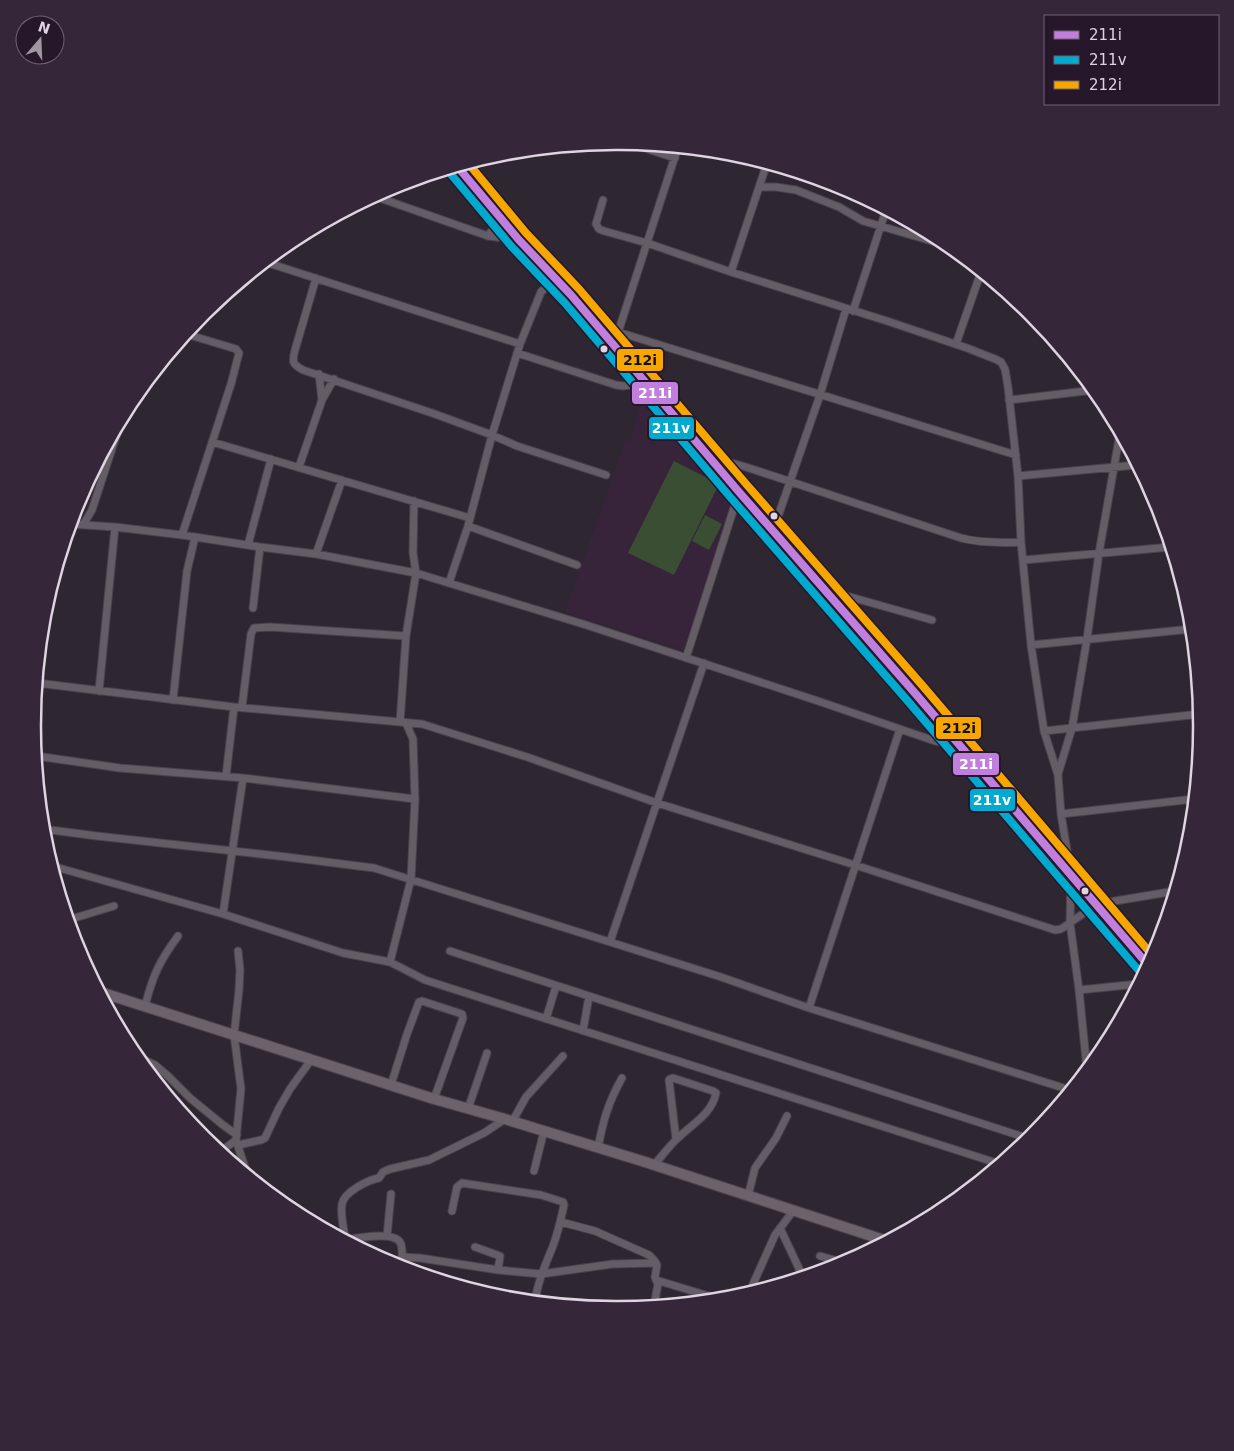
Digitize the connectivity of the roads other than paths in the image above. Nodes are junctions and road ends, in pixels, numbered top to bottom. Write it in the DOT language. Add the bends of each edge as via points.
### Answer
graph roads {
  1 [pos="653,151"];
  2 [pos="676,153"];
  3 [pos="675,158"];
  4 [pos="764,169"];
  5 [pos="461,171"];
  6 [pos="762,177"];
  7 [pos="760,187"];
  8 [pos="776,187"];
  9 [pos="384,200"];
  10 [pos="603,200"];
  11 [pos="885,216"];
  12 [pos="501,218"];
  13 [pos="882,226"];
  14 [pos="488,236"];
  15 [pos="923,238"];
  16 [pos="519,240"];
  17 [pos="647,243"];
  18 [pos="273,265"];
  19 [pos="731,272"];
  20 [pos="316,278"];
  21 [pos="555,278"];
  22 [pos="979,278"];
  23 [pos="849,310"];
  24 [pos="618,332"];
  25 [pos="193,336"];
  26 [pos="520,344"];
  27 [pos="956,344"];
  28 [pos="614,345"];
  29 [pos="518,353"];
  30 [pos="319,374"];
  31 [pos="334,379"];
  32 [pos="646,383"];
  33 [pos="1085,391"];
  34 [pos="820,395"];
  35 [pos="322,400"];
  36 [pos="1010,400"];
  37 [pos="492,435"];
  38 [pos="212,442"];
  39 [pos="1118,443"];
  40 [pos="111,451"];
  41 [pos="1016,456"];
  42 [pos="272,459"];
  43 [pos="714,462"];
  44 [pos="1130,466"];
  45 [pos="299,467"];
  46 [pos="1114,467"];
  47 [pos="606,475"];
  48 [pos="1018,476"];
  49 [pos="342,480"];
  50 [pos="791,481"];
  51 [pos="739,492"];
  52 [pos="414,501"];
  53 [pos="92,510"];
  54 [pos="470,518"];
  55 [pos="78,525"];
  56 [pos="83,525"];
  57 [pos="96,526"];
  58 [pos="468,526"];
  59 [pos="115,527"];
  60 [pos="773,530"];
  61 [pos="182,535"];
  62 [pos="195,537"];
  63 [pos="1021,542"];
  64 [pos="248,545"];
  65 [pos="260,547"];
  66 [pos="1164,548"];
  67 [pos="1099,553"];
  68 [pos="316,554"];
  69 [pos="1024,560"];
  70 [pos="577,564"];
  71 [pos="416,573"];
  72 [pos="450,583"];
  73 [pos="832,598"];
  74 [pos="253,608"];
  75 [pos="932,620"];
  76 [pos="1185,630"];
  77 [pos="406,636"];
  78 [pos="1087,639"];
  79 [pos="1031,645"];
  80 [pos="686,658"];
  81 [pos="704,663"];
  82 [pos="42,684"];
  83 [pos="99,691"];
  84 [pos="173,700"];
  85 [pos="238,707"];
  86 [pos="1193,715"];
  87 [pos="403,722"];
  88 [pos="422,724"];
  89 [pos="1072,728"];
  90 [pos="900,729"];
  91 [pos="1044,731"];
  92 [pos="413,738"];
  93 [pos="957,743"];
  94 [pos="42,757"];
  95 [pos="1058,774"];
  96 [pos="226,776"];
  97 [pos="244,778"];
  98 [pos="415,799"];
  99 [pos="1188,800"];
  100 [pos="657,803"];
  101 [pos="1062,814"];
  102 [pos="51,829"];
  103 [pos="232,851"];
  104 [pos="856,865"];
  105 [pos="59,868"];
  106 [pos="1071,875"];
  107 [pos="411,879"];
  108 [pos="1168,892"];
  109 [pos="1097,904"];
  110 [pos="114,906"];
  111 [pos="223,914"];
  112 [pos="75,918"];
  113 [pos="1070,923"];
  114 [pos="178,936"];
  115 [pos="610,942"];
  116 [pos="238,950"];
  117 [pos="450,951"];
  118 [pos="1143,959"];
  119 [pos="390,962"];
  120 [pos="1131,985"];
  121 [pos="556,986"];
  122 [pos="1078,990"];
  123 [pos="109,995"];
  124 [pos="588,996"];
  125 [pos="145,1006"];
  126 [pos="809,1008"];
  127 [pos="546,1018"];
  128 [pos="583,1031"];
  129 [pos="234,1035"];
  130 [pos="487,1053"];
  131 [pos="563,1056"];
  132 [pos="311,1060"];
  133 [pos="1085,1060"];
  134 [pos="155,1069"];
  135 [pos="622,1078"];
  136 [pos="390,1085"];
  137 [pos="1064,1088"];
  138 [pos="434,1099"];
  139 [pos="468,1109"];
  140 [pos="787,1116"];
  141 [pos="508,1120"];
  142 [pos="544,1131"];
  143 [pos="1021,1136"];
  144 [pos="676,1139"];
  145 [pos="237,1140"];
  146 [pos="226,1148"];
  147 [pos="598,1148"];
  148 [pos="992,1162"];
  149 [pos="244,1164"];
  150 [pos="654,1165"];
  151 [pos="534,1171"];
  152 [pos="391,1194"];
  153 [pos="748,1196"];
  154 [pos="452,1211"];
  155 [pos="793,1211"];
  156 [pos="561,1222"];
  157 [pos="780,1228"];
  158 [pos="344,1232"];
  159 [pos="387,1236"];
  160 [pos="879,1238"];
  161 [pos="356,1239"];
  162 [pos="475,1247"];
  163 [pos="820,1256"];
  164 [pos="402,1257"];
  165 [pos="831,1259"];
  166 [pos="656,1263"];
  167 [pos="498,1270"];
  168 [pos="800,1272"];
  169 [pos="541,1274"];
  170 [pos="656,1280"];
  171 [pos="759,1284"];
  172 [pos="703,1294"];
  173 [pos="537,1295"];
  174 [pos="655,1300"];
  1 -- 3 [label="street"];
  2 -- 3 [label="street"];
  3 -- 17 [label="street"];
  4 -- 6 [label="street"];
  5 -- 12 [label="main road"];
  6 -- 7 [label="street"];
  6 -- 8 [label="street"];
  7 -- 8 [label="street"];
  7 -- 19 [label="street"];
  8 -- 13 [label="street" via="796,190 826,201 858,219"];
  9 -- 14 [label="street"];
  10 -- 17 [label="street" via="596,227"];
  11 -- 13 [label="street"];
  12 -- 14 [label="street"];
  12 -- 16 [label="main road"];
  13 -- 15 [label="street"];
  13 -- 23 [label="street"];
  14 -- 16 [label="street"];
  16 -- 21 [label="main road"];
  17 -- 19 [label="street"];
  17 -- 24 [label="street"];
  18 -- 20 [label="street"];
  19 -- 23 [label="street"];
  20 -- 26 [label="street"];
  20 -- 30 [label="street" via="293,360 295,366"];
  21 -- 26 [label="street" via="541,292"];
  21 -- 28 [label="main road"];
  22 -- 27 [label="street"];
  23 -- 27 [label="street"];
  23 -- 34 [label="street"];
  24 -- 28 [label="street"];
  24 -- 34 [label="street"];
  25 -- 38 [label="street" via="236,349 239,353"];
  26 -- 29 [label="street"];
  27 -- 36 [label="street" via="1001,362"];
  28 -- 32 [label="main road"];
  29 -- 32 [label="street" via="616,385"];
  29 -- 37 [label="street"];
  30 -- 31 [label="street"];
  30 -- 35 [label="street"];
  31 -- 35 [label="street"];
  31 -- 37 [label="street"];
  32 -- 43 [label="main road"];
  33 -- 36 [label="street"];
  34 -- 41 [label="street"];
  34 -- 50 [label="street"];
  35 -- 45 [label="street"];
  36 -- 41 [label="street"];
  37 -- 47 [label="street"];
  37 -- 54 [label="street"];
  38 -- 42 [label="street"];
  38 -- 61 [label="street"];
  39 -- 46 [label="street"];
  40 -- 53 [label="street"];
  41 -- 48 [label="street"];
  42 -- 45 [label="street"];
  42 -- 64 [label="street"];
  43 -- 50 [label="street" via="728,462"];
  43 -- 51 [label="main road"];
  44 -- 46 [label="street"];
  45 -- 49 [label="street"];
  46 -- 48 [label="street"];
  46 -- 67 [label="street"];
  48 -- 63 [label="street"];
  49 -- 52 [label="street"];
  49 -- 68 [label="street"];
  50 -- 60 [label="street"];
  50 -- 63 [label="street" via="962,538"];
  51 -- 60 [label="main road"];
  51 -- 80 [label="street"];
  52 -- 54 [label="street"];
  52 -- 71 [label="street"];
  53 -- 56 [label="street"];
  53 -- 57 [label="street"];
  54 -- 58 [label="street"];
  55 -- 56 [label="street"];
  56 -- 57 [label="street"];
  57 -- 59 [label="street"];
  58 -- 70 [label="street"];
  58 -- 72 [label="street"];
  59 -- 61 [label="street"];
  59 -- 83 [label="street"];
  60 -- 73 [label="main road"];
  61 -- 62 [label="street"];
  62 -- 64 [label="street"];
  62 -- 84 [label="street" via="187,571"];
  63 -- 69 [label="street"];
  64 -- 65 [label="street"];
  65 -- 68 [label="street"];
  65 -- 74 [label="street"];
  66 -- 67 [label="street"];
  67 -- 69 [label="street"];
  67 -- 78 [label="street"];
  68 -- 71 [label="street"];
  69 -- 79 [label="street"];
  71 -- 72 [label="street"];
  71 -- 77 [label="street"];
  72 -- 80 [label="street"];
  73 -- 75 [label="street" via="847,596"];
  73 -- 93 [label="main road"];
  76 -- 78 [label="street"];
  77 -- 85 [label="street" via="254,628"];
  77 -- 87 [label="street"];
  78 -- 79 [label="street"];
  78 -- 89 [label="street"];
  79 -- 91 [label="street"];
  80 -- 81 [label="street"];
  81 -- 90 [label="street"];
  81 -- 100 [label="street"];
  82 -- 83 [label="street"];
  83 -- 84 [label="street"];
  84 -- 85 [label="street"];
  85 -- 87 [label="street"];
  85 -- 96 [label="street"];
  86 -- 89 [label="street"];
  87 -- 88 [label="street"];
  87 -- 92 [label="street"];
  88 -- 92 [label="street"];
  88 -- 100 [label="street"];
  89 -- 91 [label="street"];
  89 -- 95 [label="street"];
  90 -- 93 [label="street" via="942,742"];
  90 -- 104 [label="street"];
  91 -- 95 [label="street"];
  92 -- 98 [label="street"];
  93 -- 106 [label="main road"];
  94 -- 96 [label="street" via="120,768"];
  95 -- 101 [label="street"];
  96 -- 97 [label="street"];
  97 -- 98 [label="street"];
  97 -- 103 [label="street"];
  98 -- 107 [label="street"];
  99 -- 101 [label="street"];
  100 -- 104 [label="street"];
  100 -- 115 [label="street"];
  101 -- 106 [label="street"];
  102 -- 103 [label="street"];
  103 -- 107 [label="street" via="367,867"];
  103 -- 111 [label="street"];
  104 -- 113 [label="street" via="1055,930"];
  104 -- 126 [label="street"];
  105 -- 111 [label="street"];
  106 -- 109 [label="main road"];
  106 -- 113 [label="street"];
  107 -- 115 [label="street"];
  107 -- 119 [label="street"];
  108 -- 109 [label="street"];
  109 -- 113 [label="street"];
  109 -- 118 [label="main road"];
  110 -- 112 [label="street"];
  111 -- 119 [label="street" via="343,953"];
  113 -- 122 [label="street"];
  114 -- 125 [label="street" via="158,964"];
  115 -- 126 [label="street"];
  116 -- 129 [label="street" via="240,970"];
  117 -- 121 [label="street"];
  119 -- 127 [label="street" via="424,980"];
  120 -- 122 [label="street"];
  121 -- 124 [label="street"];
  121 -- 127 [label="street"];
  122 -- 133 [label="street"];
  123 -- 125 [label="main road"];
  124 -- 128 [label="street"];
  124 -- 143 [label="street"];
  125 -- 129 [label="main road"];
  126 -- 137 [label="street"];
  127 -- 128 [label="street"];
  128 -- 148 [label="street"];
  129 -- 132 [label="main road"];
  129 -- 145 [label="street" via="241,1089"];
  130 -- 139 [label="street"];
  131 -- 141 [label="street"];
  132 -- 136 [label="main road"];
  132 -- 145 [label="street" via="290,1089 265,1138"];
  134 -- 145 [label="street" via="168,1076"];
  135 -- 147 [label="street" via="604,1116"];
  136 -- 138 [label="main road"];
  136 -- 138 [label="street" via="419,1002 452,1010 462,1014 463,1018"];
  138 -- 139 [label="main road"];
  139 -- 141 [label="main road"];
  140 -- 153 [label="street" via="755,1168"];
  141 -- 142 [label="main road"];
  141 -- 158 [label="street" via="429,1160 390,1169 379,1178 362,1184 342,1204"];
  142 -- 147 [label="main road"];
  142 -- 151 [label="street"];
  144 -- 144 [label="street" via="669,1080 670,1078 716,1093 703,1117"];
  144 -- 150 [label="street"];
  145 -- 146 [label="street"];
  145 -- 149 [label="street"];
  147 -- 150 [label="main road"];
  150 -- 153 [label="main road"];
  152 -- 159 [label="street"];
  153 -- 155 [label="main road"];
  154 -- 156 [label="street" via="457,1187 464,1183 560,1201 564,1204"];
  155 -- 157 [label="street"];
  155 -- 160 [label="main road"];
  156 -- 166 [label="street" via="627,1244 649,1255"];
  156 -- 169 [label="street"];
  157 -- 168 [label="street"];
  157 -- 171 [label="street"];
  159 -- 161 [label="street"];
  159 -- 164 [label="street" via="394,1237 402,1245"];
  162 -- 167 [label="street" via="500,1256"];
  163 -- 165 [label="street"];
  164 -- 167 [label="street"];
  166 -- 169 [label="street" via="613,1264"];
  166 -- 170 [label="street"];
  167 -- 169 [label="street"];
  169 -- 173 [label="street"];
  170 -- 172 [label="street"];
  170 -- 174 [label="street"];
}
